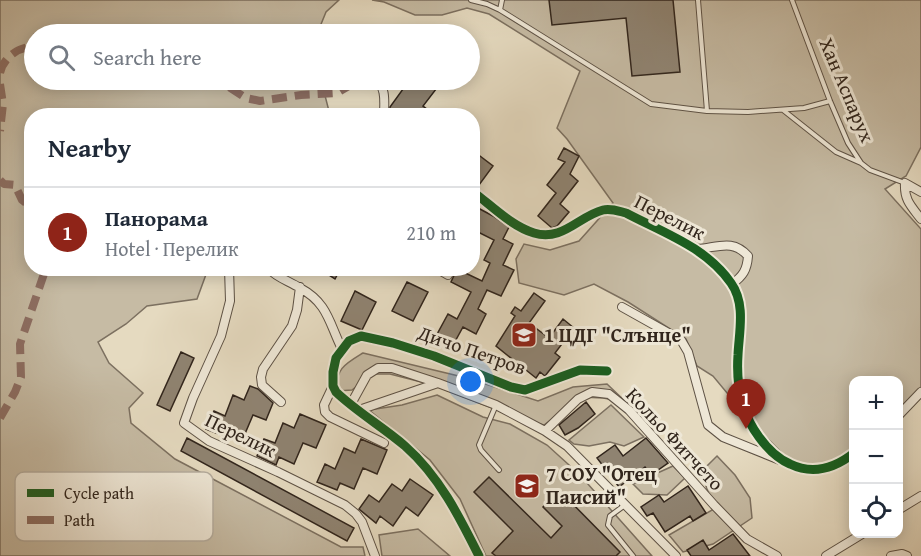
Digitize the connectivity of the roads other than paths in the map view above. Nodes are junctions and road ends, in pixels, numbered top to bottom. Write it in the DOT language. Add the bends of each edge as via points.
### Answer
graph roads {
  1 [pos="471,0"];
  2 [pos="502,0"];
  3 [pos="698,0"];
  4 [pos="792,0"];
  5 [pos="500,10"];
  6 [pos="383,90"];
  7 [pos="830,101"];
  8 [pos="384,108"];
  9 [pos="783,110"];
  10 [pos="707,111"];
  11 [pos="861,163"];
  12 [pos="905,183"];
  13 [pos="921,192"];
  14 [pos="480,197"];
  15 [pos="921,219"];
  16 [pos="698,249"];
  17 [pos="228,276"];
  18 [pos="275,276"];
  19 [pos="732,284"];
  20 [pos="300,287"];
  21 [pos="622,307"];
  22 [pos="342,349"];
  23 [pos="607,371"];
  24 [pos="438,383"];
  25 [pos="333,386"];
  26 [pos="921,392"];
  27 [pos="281,402"];
  28 [pos="351,404"];
  29 [pos="496,405"];
  30 [pos="359,410"];
  31 [pos="903,411"];
  32 [pos="545,431"];
  33 [pos="384,443"];
  34 [pos="849,456"];
  35 [pos="783,461"];
  36 [pos="499,470"];
  37 [pos="921,496"];
  38 [pos="626,504"];
  39 [pos="903,507"];
  40 [pos="855,538"];
  41 [pos="375,556"];
  42 [pos="479,556"];
  43 [pos="633,556"];
  44 [pos="676,556"];
  45 [pos="777,556"];
  46 [pos="826,556"];
  47 [pos="891,556"];
  48 [pos="907,556"];
  1 -- 5 [label="lane"];
  2 -- 5 [label="lane"];
  3 -- 10 [label="lane"];
  4 -- 7 [label="lane, Хан Аспарух"];
  5 -- 10 [label="lane" via="651,104"];
  6 -- 8 [label="street"];
  7 -- 9 [label="lane"];
  7 -- 11 [label="lane, Хан Аспарух"];
  9 -- 10 [label="lane"];
  9 -- 11 [label="lane" via="836,152"];
  11 -- 12 [label="lane, Хан Аспарух"];
  12 -- 13 [label="street, Хан Аспарух"];
  12 -- 15 [label="street" via="907,202"];
  14 -- 16 [label="street, Перелик" via="535,234 568,230 588,217 613,209"];
  16 -- 19 [label="street, Перелик"];
  16 -- 19 [label="street" via="733,245 742,249 748,256 747,269"];
  17 -- 41 [label="street, Перелик" via="230,301 222,336 184,423 209,441 345,505 363,522"];
  18 -- 20 [label="street"];
  19 -- 35 [label="street, Перелик" via="741,322 738,357 742,407 764,444"];
  20 -- 22 [label="street" via="316,297 326,310"];
  20 -- 27 [label="street" via="292,326 261,377 262,385"];
  21 -- 35 [label="street" via="681,340 688,352 708,425 723,437"];
  22 -- 23 [label="street, Дичо Петров" via="361,336 372,338 525,390 580,370"];
  22 -- 25 [label="street" via="336,358"];
  24 -- 28 [label="street" via="392,368 378,368 367,375"];
  24 -- 29 [label="street"];
  24 -- 30 [label="street"];
  25 -- 28 [label="street"];
  25 -- 33 [label="street" via="324,405 325,412"];
  26 -- 31 [label="street"];
  28 -- 30 [label="street"];
  29 -- 32 [label="street"];
  29 -- 36 [label="lane" via="479,445"];
  30 -- 42 [label="street" via="431,472 458,513"];
  32 -- 38 [label="street" via="567,446"];
  32 -- 45 [label="street, Кольо Фитчето" via="578,399 592,392 609,394 629,410 747,539"];
  34 -- 35 [label="street, Перелик" via="828,468 812,470"];
  37 -- 39 [label="street"];
  38 -- 43 [label="lane" via="610,516 608,525"];
  38 -- 44 [label="street"];
  40 -- 46 [label="street"];
  47 -- 48 [label="street"];
}
